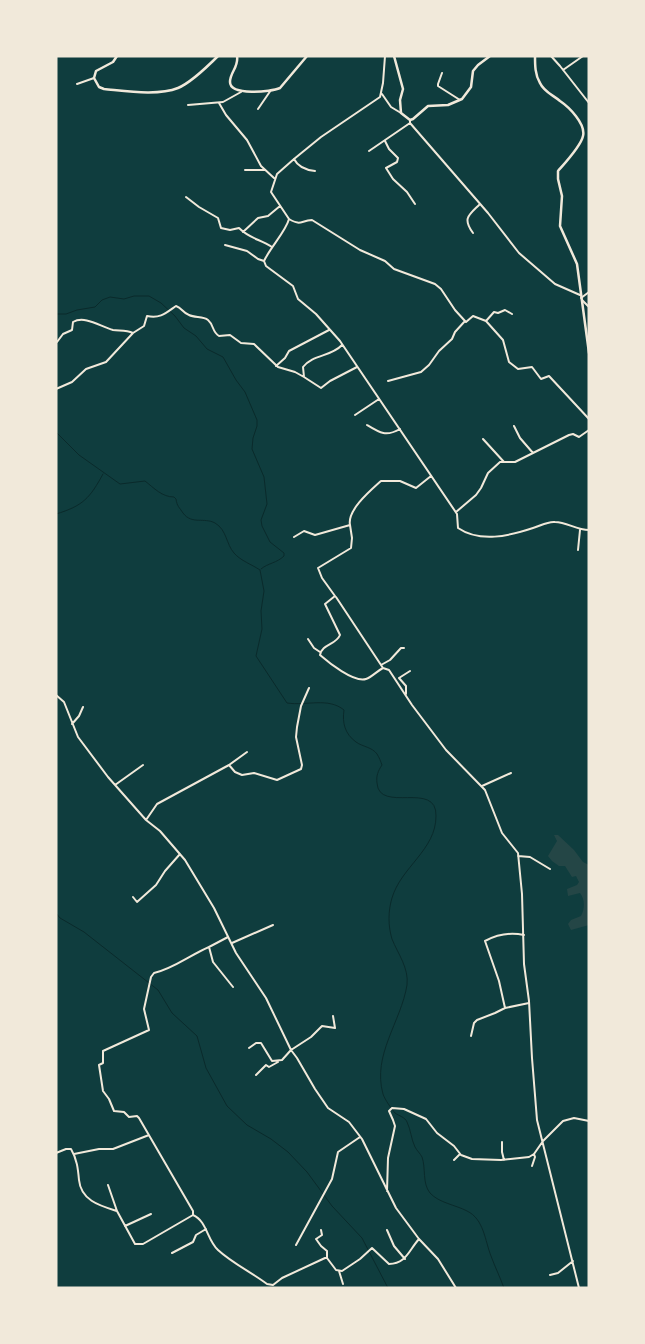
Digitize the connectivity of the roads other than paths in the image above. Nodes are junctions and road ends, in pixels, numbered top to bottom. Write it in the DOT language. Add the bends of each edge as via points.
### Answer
graph roads {
  1 [pos="117,56"];
  2 [pos="218,56"];
  3 [pos="237,56"];
  4 [pos="307,56"];
  5 [pos="385,56"];
  6 [pos="394,56"];
  7 [pos="490,56"];
  8 [pos="535,56"];
  9 [pos="551,56"];
  10 [pos="583,56"];
  11 [pos="563,70"];
  12 [pos="442,73"];
  13 [pos="94,78"];
  14 [pos="77,84"];
  15 [pos="271,90"];
  16 [pos="241,92"];
  17 [pos="382,93"];
  18 [pos="460,100"];
  19 [pos="219,103"];
  20 [pos="589,103"];
  21 [pos="188,105"];
  22 [pos="258,109"];
  23 [pos="401,113"];
  24 [pos="410,122"];
  25 [pos="385,141"];
  26 [pos="369,151"];
  27 [pos="294,159"];
  28 [pos="245,170"];
  29 [pos="264,170"];
  30 [pos="315,171"];
  31 [pos="274,178"];
  32 [pos="186,197"];
  33 [pos="415,204"];
  34 [pos="480,204"];
  35 [pos="280,206"];
  36 [pos="289,219"];
  37 [pos="243,232"];
  38 [pos="473,233"];
  39 [pos="225,245"];
  40 [pos="272,247"];
  41 [pos="264,261"];
  42 [pos="589,292"];
  43 [pos="580,297"];
  44 [pos="589,307"];
  45 [pos="512,314"];
  46 [pos="486,321"];
  47 [pos="465,323"];
  48 [pos="330,330"];
  49 [pos="133,333"];
  50 [pos="57,342"];
  51 [pos="342,345"];
  52 [pos="589,353"];
  53 [pos="276,366"];
  54 [pos="357,366"];
  55 [pos="304,377"];
  56 [pos="388,381"];
  57 [pos="56,389"];
  58 [pos="379,399"];
  59 [pos="355,415"];
  60 [pos="589,419"];
  61 [pos="367,425"];
  62 [pos="514,426"];
  63 [pos="400,429"];
  64 [pos="589,430"];
  65 [pos="483,439"];
  66 [pos="533,453"];
  67 [pos="504,462"];
  68 [pos="431,476"];
  69 [pos="456,512"];
  70 [pos="350,525"];
  71 [pos="580,530"];
  72 [pos="589,530"];
  73 [pos="294,537"];
  74 [pos="578,550"];
  75 [pos="335,596"];
  76 [pos="308,639"];
  77 [pos="404,648"];
  78 [pos="320,652"];
  79 [pos="382,667"];
  80 [pos="410,671"];
  81 [pos="309,688"];
  82 [pos="56,695"];
  83 [pos="406,696"];
  84 [pos="83,707"];
  85 [pos="72,724"];
  86 [pos="247,752"];
  87 [pos="143,765"];
  88 [pos="229,766"];
  89 [pos="511,773"];
  90 [pos="115,785"];
  91 [pos="482,786"];
  92 [pos="146,820"];
  93 [pos="180,854"];
  94 [pos="518,856"];
  95 [pos="550,869"];
  96 [pos="133,897"];
  97 [pos="273,925"];
  98 [pos="524,935"];
  99 [pos="228,937"];
  100 [pos="231,944"];
  101 [pos="209,947"];
  102 [pos="233,987"];
  103 [pos="530,1003"];
  104 [pos="504,1008"];
  105 [pos="333,1016"];
  106 [pos="471,1036"];
  107 [pos="249,1048"];
  108 [pos="291,1050"];
  109 [pos="282,1060"];
  110 [pos="256,1075"];
  111 [pos="589,1121"];
  112 [pos="150,1135"];
  113 [pos="360,1137"];
  114 [pos="543,1141"];
  115 [pos="502,1142"];
  116 [pos="56,1153"];
  117 [pos="74,1154"];
  118 [pos="460,1154"];
  119 [pos="534,1154"];
  120 [pos="454,1160"];
  121 [pos="504,1160"];
  122 [pos="532,1166"];
  123 [pos="108,1185"];
  124 [pos="387,1191"];
  125 [pos="117,1211"];
  126 [pos="151,1214"];
  127 [pos="193,1215"];
  128 [pos="125,1226"];
  129 [pos="206,1229"];
  130 [pos="321,1230"];
  131 [pos="387,1230"];
  132 [pos="419,1239"];
  133 [pos="296,1245"];
  134 [pos="172,1253"];
  135 [pos="327,1258"];
  136 [pos="405,1259"];
  137 [pos="573,1262"];
  138 [pos="339,1271"];
  139 [pos="550,1275"];
  140 [pos="344,1284"];
  141 [pos="456,1288"];
  142 [pos="579,1288"];
  1 -- 13 [label="street" via="113,62 96,71"];
  2 -- 13 [label="street" via="184,84 169,90 104,89"];
  3 -- 16 [label="street" via="238,64 230,85"];
  4 -- 15 [label="street" via="280,88"];
  5 -- 17 [label="street"];
  6 -- 23 [label="street" via="403,89"];
  7 -- 18 [label="street" via="473,71 471,87"];
  8 -- 43 [label="street" via="540,85 565,105 583,130 580,143 558,171 562,196 560,226 577,264"];
  9 -- 11 [label="street"];
  10 -- 11 [label="street"];
  11 -- 20 [label="street"];
  12 -- 18 [label="street" via="438,85"];
  13 -- 14 [label="street"];
  15 -- 16 [label="street"];
  15 -- 22 [label="street"];
  16 -- 19 [label="street"];
  17 -- 23 [label="street"];
  17 -- 27 [label="street" via="377,100"];
  18 -- 24 [label="street" via="448,105 428,106"];
  19 -- 21 [label="street"];
  19 -- 29 [label="street" via="247,140"];
  23 -- 24 [label="street"];
  24 -- 25 [label="street"];
  24 -- 34 [label="street"];
  25 -- 26 [label="street"];
  25 -- 33 [label="street" via="398,158 386,168"];
  27 -- 30 [label="street" via="296,164"];
  27 -- 31 [label="street"];
  28 -- 29 [label="street"];
  29 -- 31 [label="street"];
  31 -- 35 [label="street" via="271,192"];
  32 -- 37 [label="street" via="218,218 221,228 239,228"];
  34 -- 38 [label="street" via="466,220"];
  34 -- 43 [label="street" via="519,253 555,284"];
  35 -- 36 [label="street"];
  35 -- 37 [label="street" via="268,216 258,218"];
  36 -- 40 [label="street"];
  36 -- 47 [label="street" via="300,224 312,220 394,269 435,284"];
  37 -- 40 [label="street"];
  39 -- 41 [label="street" via="247,251"];
  40 -- 41 [label="street"];
  41 -- 48 [label="street" via="293,286 298,299"];
  42 -- 43 [label="street"];
  43 -- 44 [label="street"];
  43 -- 52 [label="street"];
  45 -- 46 [label="street" via="505,310 494,312"];
  46 -- 47 [label="street" via="473,316"];
  46 -- 60 [label="street" via="503,340 510,363 518,369 531,366 541,380 549,376"];
  47 -- 56 [label="street" via="420,372"];
  48 -- 51 [label="street"];
  48 -- 53 [label="street" via="289,352"];
  49 -- 50 [label="street" via="76,320 73,330 63,334"];
  49 -- 53 [label="street" via="144,326 147,316 154,318 178,306 188,315 207,319 219,336 230,335 241,343 254,344"];
  49 -- 57 [label="street" via="106,362 86,369 72,382"];
  51 -- 54 [label="street"];
  51 -- 55 [label="street" via="335,352 305,364"];
  53 -- 55 [label="street"];
  54 -- 55 [label="street" via="321,388"];
  54 -- 58 [label="street"];
  58 -- 59 [label="street"];
  58 -- 63 [label="street"];
  61 -- 63 [label="street" via="389,434"];
  62 -- 66 [label="street"];
  63 -- 68 [label="street"];
  64 -- 66 [label="street" via="579,437 569,435"];
  65 -- 67 [label="street"];
  66 -- 67 [label="street" via="515,462"];
  67 -- 69 [label="street" via="488,473 482,488"];
  68 -- 69 [label="street"];
  68 -- 70 [label="street" via="416,488 400,481 381,481 358,503"];
  69 -- 71 [label="street" via="458,528 467,534 492,538 553,522"];
  70 -- 73 [label="street" via="316,535 304,531"];
  70 -- 75 [label="street" via="351,548 318,568"];
  71 -- 72 [label="street"];
  71 -- 74 [label="street"];
  75 -- 78 [label="street" via="324,604 340,637"];
  75 -- 79 [label="street"];
  76 -- 78 [label="street"];
  77 -- 79 [label="street"];
  78 -- 79 [label="street" via="333,667 360,679 368,678"];
  79 -- 83 [label="street" via="389,670"];
  80 -- 83 [label="street" via="399,678 406,686"];
  81 -- 88 [label="street" via="301,706 296,737 301,769 276,780 254,773 242,775"];
  82 -- 85 [label="street" via="64,702"];
  83 -- 91 [label="street" via="446,750"];
  84 -- 85 [label="street"];
  85 -- 90 [label="street" via="78,737"];
  86 -- 88 [label="street"];
  87 -- 90 [label="street"];
  88 -- 92 [label="street" via="157,804"];
  89 -- 91 [label="street"];
  90 -- 92 [label="street"];
  91 -- 94 [label="street" via="502,833"];
  92 -- 93 [label="street"];
  93 -- 96 [label="street" via="156,885 137,902"];
  93 -- 99 [label="street" via="198,880"];
  94 -- 95 [label="street" via="530,857"];
  94 -- 98 [label="street"];
  97 -- 100 [label="street"];
  98 -- 103 [label="street" via="524,964"];
  98 -- 104 [label="street" via="511,933 485,941 499,981"];
  99 -- 100 [label="street"];
  99 -- 101 [label="street"];
  100 -- 108 [label="street" via="266,998"];
  101 -- 102 [label="street" via="213,962"];
  101 -- 112 [label="street" via="154,973 145,1004 149,1030 104,1051 103,1063 99,1065 103,1091 115,1112 137,1116"];
  103 -- 104 [label="street"];
  103 -- 114 [label="street" via="537,1120"];
  104 -- 106 [label="street" via="475,1022"];
  105 -- 108 [label="street" via="335,1028 322,1026"];
  107 -- 109 [label="street" via="261,1043 272,1061"];
  108 -- 109 [label="street"];
  108 -- 113 [label="street" via="328,1108 349,1122"];
  109 -- 110 [label="street" via="270,1067 266,1065"];
  111 -- 114 [label="street" via="574,1118 563,1121"];
  112 -- 117 [label="street" via="113,1149"];
  112 -- 127 [label="street"];
  113 -- 124 [label="street"];
  113 -- 133 [label="street" via="338,1152 332,1179"];
  114 -- 119 [label="street"];
  114 -- 137 [label="street"];
  115 -- 121 [label="street"];
  116 -- 117 [label="street" via="69,1148"];
  117 -- 125 [label="street" via="80,1185 86,1196"];
  118 -- 120 [label="street"];
  118 -- 121 [label="street" via="472,1159"];
  118 -- 124 [label="street" via="426,1119 404,1109 392,1108 389,1111 394,1126 388,1158"];
  119 -- 121 [label="street"];
  119 -- 122 [label="street"];
  123 -- 125 [label="street"];
  124 -- 132 [label="street"];
  125 -- 128 [label="street"];
  126 -- 128 [label="street"];
  127 -- 128 [label="street" via="140,1245 135,1244"];
  127 -- 129 [label="street"];
  129 -- 134 [label="street" via="196,1235 193,1242"];
  129 -- 135 [label="street" via="218,1250 270,1286"];
  130 -- 135 [label="street" via="322,1235 316,1239 327,1251"];
  131 -- 136 [label="street"];
  132 -- 136 [label="street"];
  132 -- 141 [label="street" via="438,1259"];
  135 -- 138 [label="street"];
  136 -- 138 [label="street" via="389,1264 372,1248"];
  137 -- 139 [label="street" via="557,1274"];
  137 -- 142 [label="street"];
  138 -- 140 [label="street"];
}
